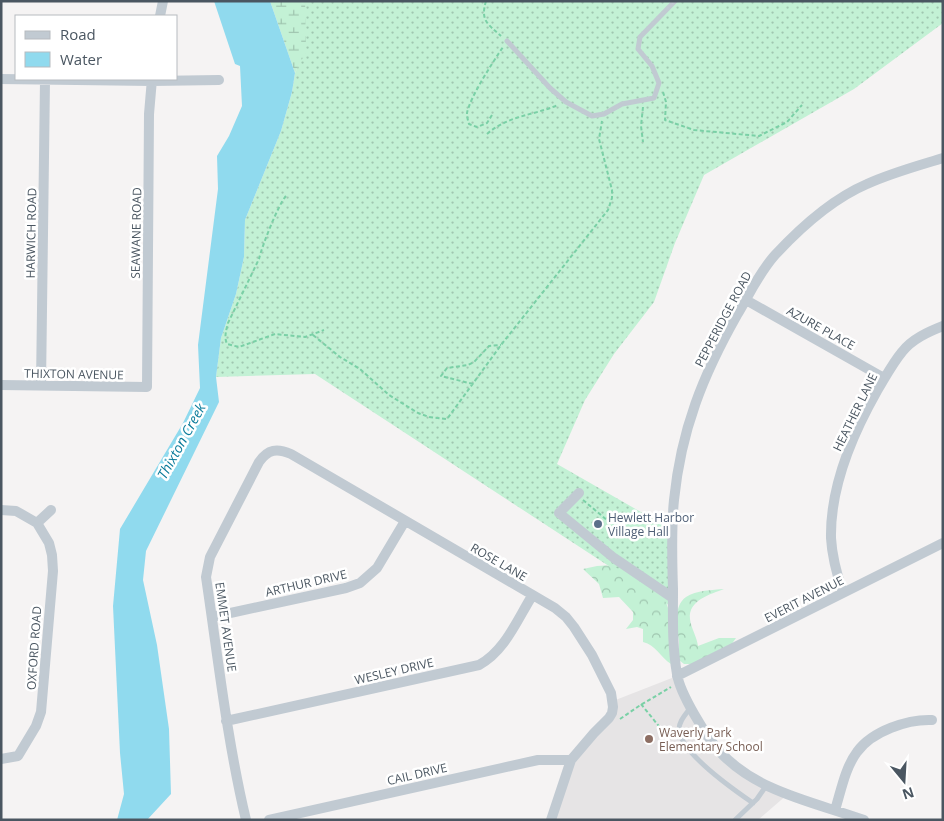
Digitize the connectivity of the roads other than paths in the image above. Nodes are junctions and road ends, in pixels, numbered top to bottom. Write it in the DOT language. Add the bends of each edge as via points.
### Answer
graph roads {
  1 [pos="163,1"];
  2 [pos="675,1"];
  3 [pos="160,15"];
  4 [pos="507,41"];
  5 [pos="1,79"];
  6 [pos="15,79"];
  7 [pos="45,80"];
  8 [pos="152,80"];
  9 [pos="219,80"];
  10 [pos="943,158"];
  11 [pos="746,300"];
  12 [pos="943,326"];
  13 [pos="884,378"];
  14 [pos="1,385"];
  15 [pos="41,386"];
  16 [pos="147,387"];
  17 [pos="268,451"];
  18 [pos="578,494"];
  19 [pos="1,510"];
  20 [pos="51,510"];
  21 [pos="405,521"];
  22 [pos="37,523"];
  23 [pos="943,543"];
  24 [pos="843,593"];
  25 [pos="673,595"];
  26 [pos="532,596"];
  27 [pos="212,617"];
  28 [pos="677,676"];
  29 [pos="691,706"];
  30 [pos="932,720"];
  31 [pos="226,721"];
  32 [pos="1,759"];
  33 [pos="571,760"];
  34 [pos="766,786"];
  35 [pos="753,803"];
  36 [pos="835,810"];
  37 [pos="246,820"];
  38 [pos="269,820"];
  39 [pos="551,820"];
  40 [pos="735,820"];
  41 [pos="864,820"];
  1 -- 3 [label="street"];
  2 -- 4 [label="lane" via="640,37 638,49 652,66 659,83 654,98 622,104 604,114 592,116 566,102"];
  5 -- 6 [label="street"];
  7 -- 8 [label="street"];
  7 -- 15 [label="street, HARWICH ROAD"];
  8 -- 9 [label="street"];
  8 -- 16 [label="street, SEAWANE ROAD"];
  10 -- 11 [label="street, PEPPERIDGE ROAD" via="864,185 824,209 774,256"];
  11 -- 13 [label="street, AZURE PLACE"];
  11 -- 25 [label="street, PEPPERIDGE ROAD" via="712,362 687,427 674,500"];
  12 -- 13 [label="street, HEATHER LANE" via="913,341"];
  13 -- 24 [label="street, HEATHER LANE" via="854,436 838,481 831,536"];
  14 -- 15 [label="street, THIXTON AVENUE"];
  15 -- 16 [label="street, THIXTON AVENUE"];
  17 -- 21 [label="street, ROSE LANE" via="276,449 291,454"];
  17 -- 27 [label="street, EMMET AVENUE" via="258,462 210,557 206,577"];
  18 -- 25 [label="street" via="559,513 614,558"];
  19 -- 22 [label="street" via="16,511"];
  20 -- 22 [label="street"];
  21 -- 26 [label="street, ROSE LANE"];
  21 -- 27 [label="street, ARTHUR DRIVE" via="377,568 360,583"];
  22 -- 32 [label="street, OXFORD ROAD" via="50,542 52,563 43,705 36,726 18,756"];
  23 -- 24 [label="street, EVERIT AVENUE"];
  24 -- 28 [label="street, EVERIT AVENUE"];
  25 -- 28 [label="street, PEPPERIDGE ROAD"];
  26 -- 31 [label="street, WESLEY DRIVE" via="499,651 479,665"];
  26 -- 33 [label="street, ROSE LANE" via="555,608 574,627 592,655 612,698 611,716"];
  27 -- 31 [label="street, EMMET AVENUE"];
  28 -- 29 [label="street"];
  29 -- 34 [label="street" via="706,734 720,751 738,769"];
  29 -- 35 [label="lane" via="679,730 688,748 729,787"];
  30 -- 36 [label="street" via="906,722 864,744 850,764"];
  31 -- 37 [label="street, EMMET AVENUE"];
  33 -- 38 [label="street, CAIL DRIVE" via="538,760"];
  33 -- 39 [label="street"];
  34 -- 35 [label="lane"];
  34 -- 36 [label="street"];
  35 -- 40 [label="lane"];
  36 -- 41 [label="street"];
}
